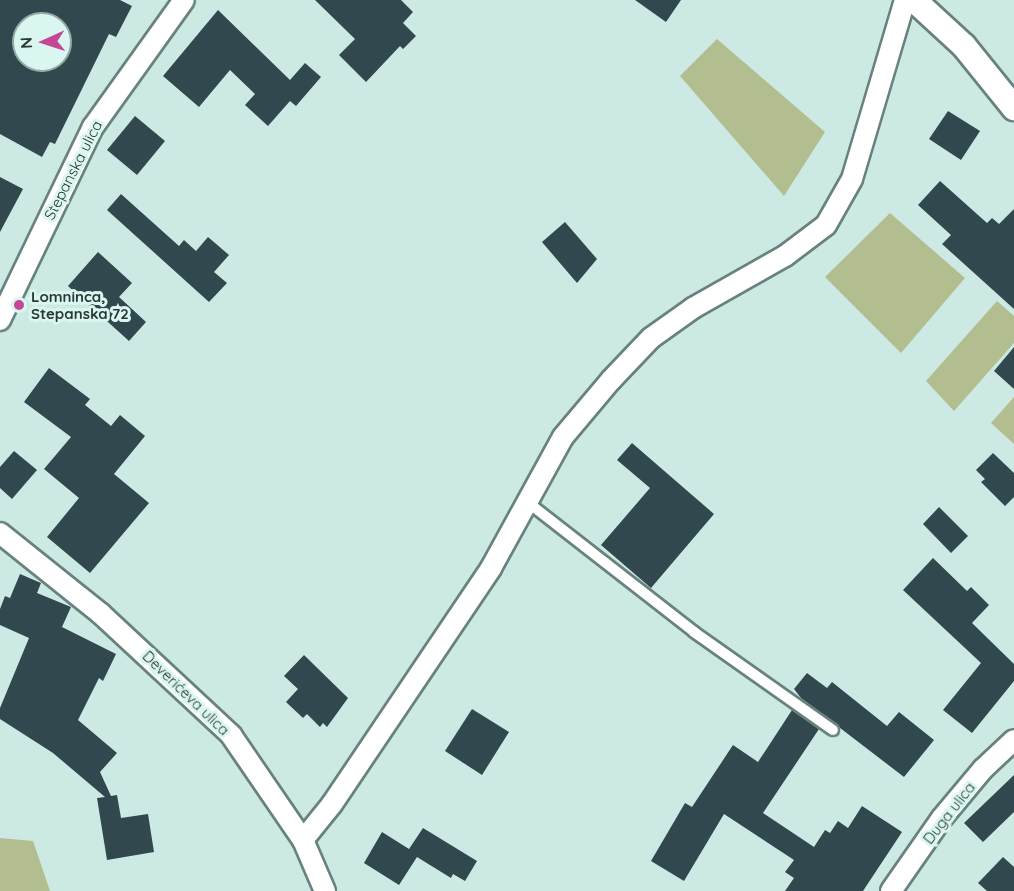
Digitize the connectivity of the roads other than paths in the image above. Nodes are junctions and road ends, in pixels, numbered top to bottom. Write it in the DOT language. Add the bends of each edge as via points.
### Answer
graph roads {
  1 [pos="184,0"];
  2 [pos="905,0"];
  3 [pos="914,0"];
  4 [pos="1014,108"];
  5 [pos="0,320"];
  6 [pos="526,501"];
  7 [pos="0,533"];
  8 [pos="833,730"];
  9 [pos="1014,741"];
  10 [pos="303,840"];
  11 [pos="325,891"];
  12 [pos="891,891"];
  1 -- 5 [label="street, Stepanska ulica" via="93,127"];
  2 -- 6 [label="street" via="852,179 826,225 785,256 693,308 651,338 563,437"];
  3 -- 4 [label="street" via="964,46"];
  6 -- 8 [label="lane" via="694,632"];
  6 -- 10 [label="street" via="491,568 332,804"];
  7 -- 10 [label="street, Deverićeva ulica" via="101,614 231,735"];
  9 -- 12 [label="street, Duga ulica" via="983,769 942,818"];
  10 -- 11 [label="street, Deverićeva ulica"];
}
